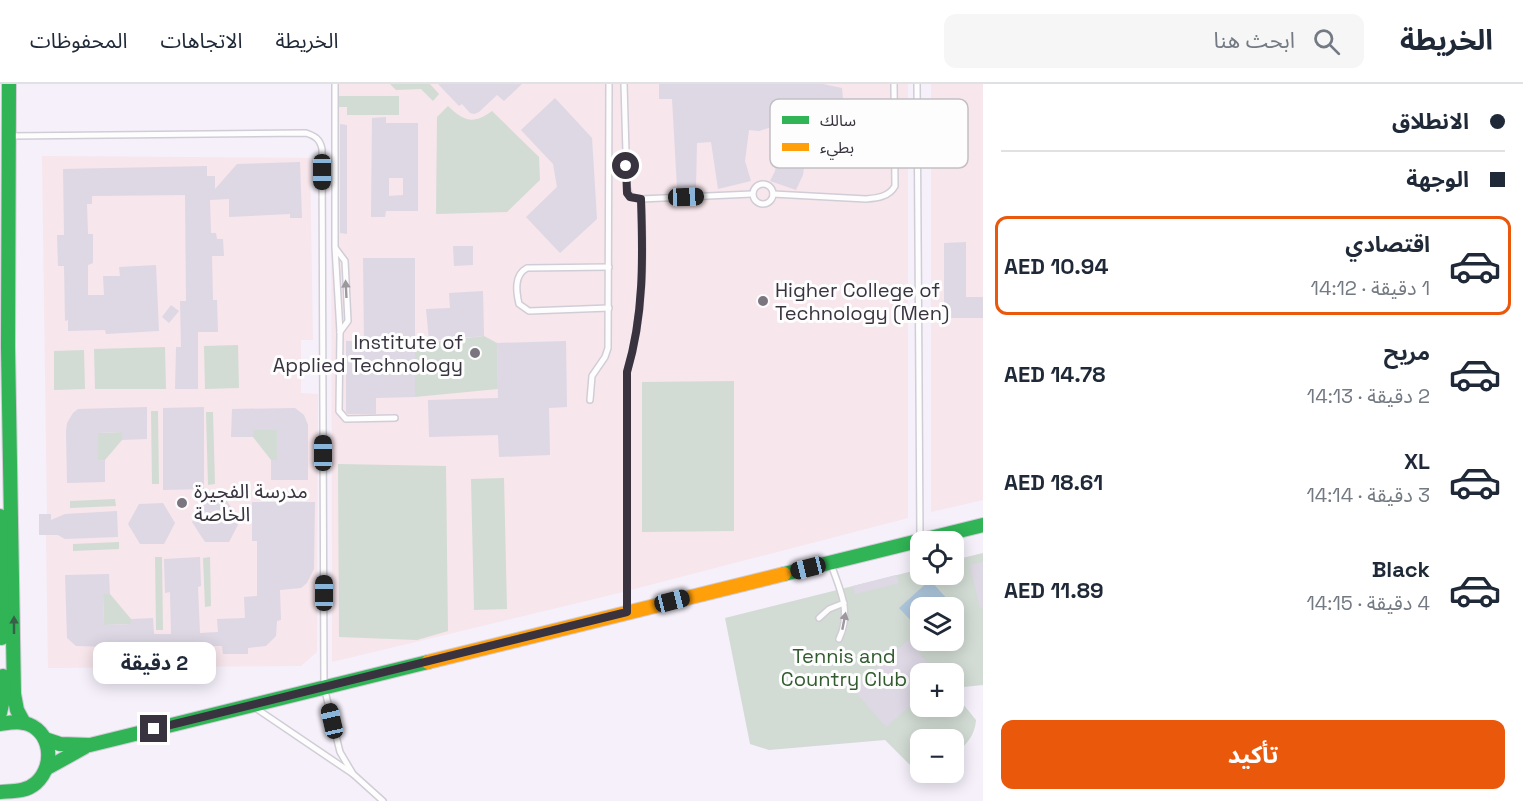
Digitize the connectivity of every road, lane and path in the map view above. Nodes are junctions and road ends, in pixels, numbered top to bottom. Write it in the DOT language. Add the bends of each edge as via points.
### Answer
graph roads {
  1 [pos="9,84"];
  2 [pos="335,84"];
  3 [pos="609,84"];
  4 [pos="624,84"];
  5 [pos="894,84"];
  6 [pos="917,84"];
  7 [pos="894,99"];
  8 [pos="917,99"];
  9 [pos="9,136"];
  10 [pos="4,161"];
  11 [pos="895,168"];
  12 [pos="918,168"];
  13 [pos="752,194"];
  14 [pos="773,194"];
  15 [pos="641,199"];
  16 [pos="609,267"];
  17 [pos="4,301"];
  18 [pos="609,308"];
  19 [pos="590,399"];
  20 [pos="395,418"];
  21 [pos="0,516"];
  22 [pos="983,525"];
  23 [pos="920,531"];
  24 [pos="959,531"];
  25 [pos="910,543"];
  26 [pos="831,563"];
  27 [pos="844,603"];
  28 [pos="627,612"];
  29 [pos="819,618"];
  30 [pos="839,639"];
  31 [pos="324,687"];
  32 [pos="251,705"];
  33 [pos="0,713"];
  34 [pos="24,723"];
  35 [pos="0,724"];
  36 [pos="45,739"];
  37 [pos="90,745"];
  38 [pos="49,767"];
  39 [pos="353,774"];
  40 [pos="1,793"];
  41 [pos="383,801"];
  1 -- 9 [label="street"];
  2 -- 20 [label="lane" via="339,411 346,418"];
  3 -- 16 [label="lane"];
  4 -- 15 [label="lane" via="627,193"];
  5 -- 7 [label="lane"];
  6 -- 8 [label="lane"];
  9 -- 10 [label="street"];
  9 -- 31 [label="lane" via="306,133 320,141"];
  10 -- 17 [label="street"];
  11 -- 14 [label="lane" via="892,192 877,198"];
  12 -- 23 [label="lane"];
  13 -- 14 [label="lane" via="757,203 764,204"];
  13 -- 14 [label="lane" via="754,187 765,183"];
  13 -- 15 [label="lane"];
  15 -- 28 [label="lane" via="641,302 627,372"];
  16 -- 18 [label="lane"];
  16 -- 18 [label="lane" via="527,268 517,281 519,304 529,311"];
  34 -- 17 [label="street, one-way" via="14,694"];
  18 -- 19 [label="lane" via="607,353 592,376"];
  21 -- 33 [label="street" via="4,695"];
  22 -- 24 [label="street"];
  25 -- 26 [label="street"];
  26 -- 27 [label="lane"];
  26 -- 28 [label="street"];
  27 -- 29 [label="lane"];
  30 -- 27 [label="lane, one-way" via="845,618"];
  28 -- 31 [label="street"];
  31 -- 32 [label="street"];
  31 -- 39 [label="lane" via="340,752"];
  32 -- 37 [label="street"];
  32 -- 39 [label="lane"];
  34 -- 35 [label="street"];
  34 -- 36 [label="street"];
  36 -- 37 [label="street"];
  36 -- 38 [label="street"];
  37 -- 38 [label="street"];
  38 -- 40 [label="street" via="42,781 31,790 17,795"];
  39 -- 41 [label="lane"];
}
